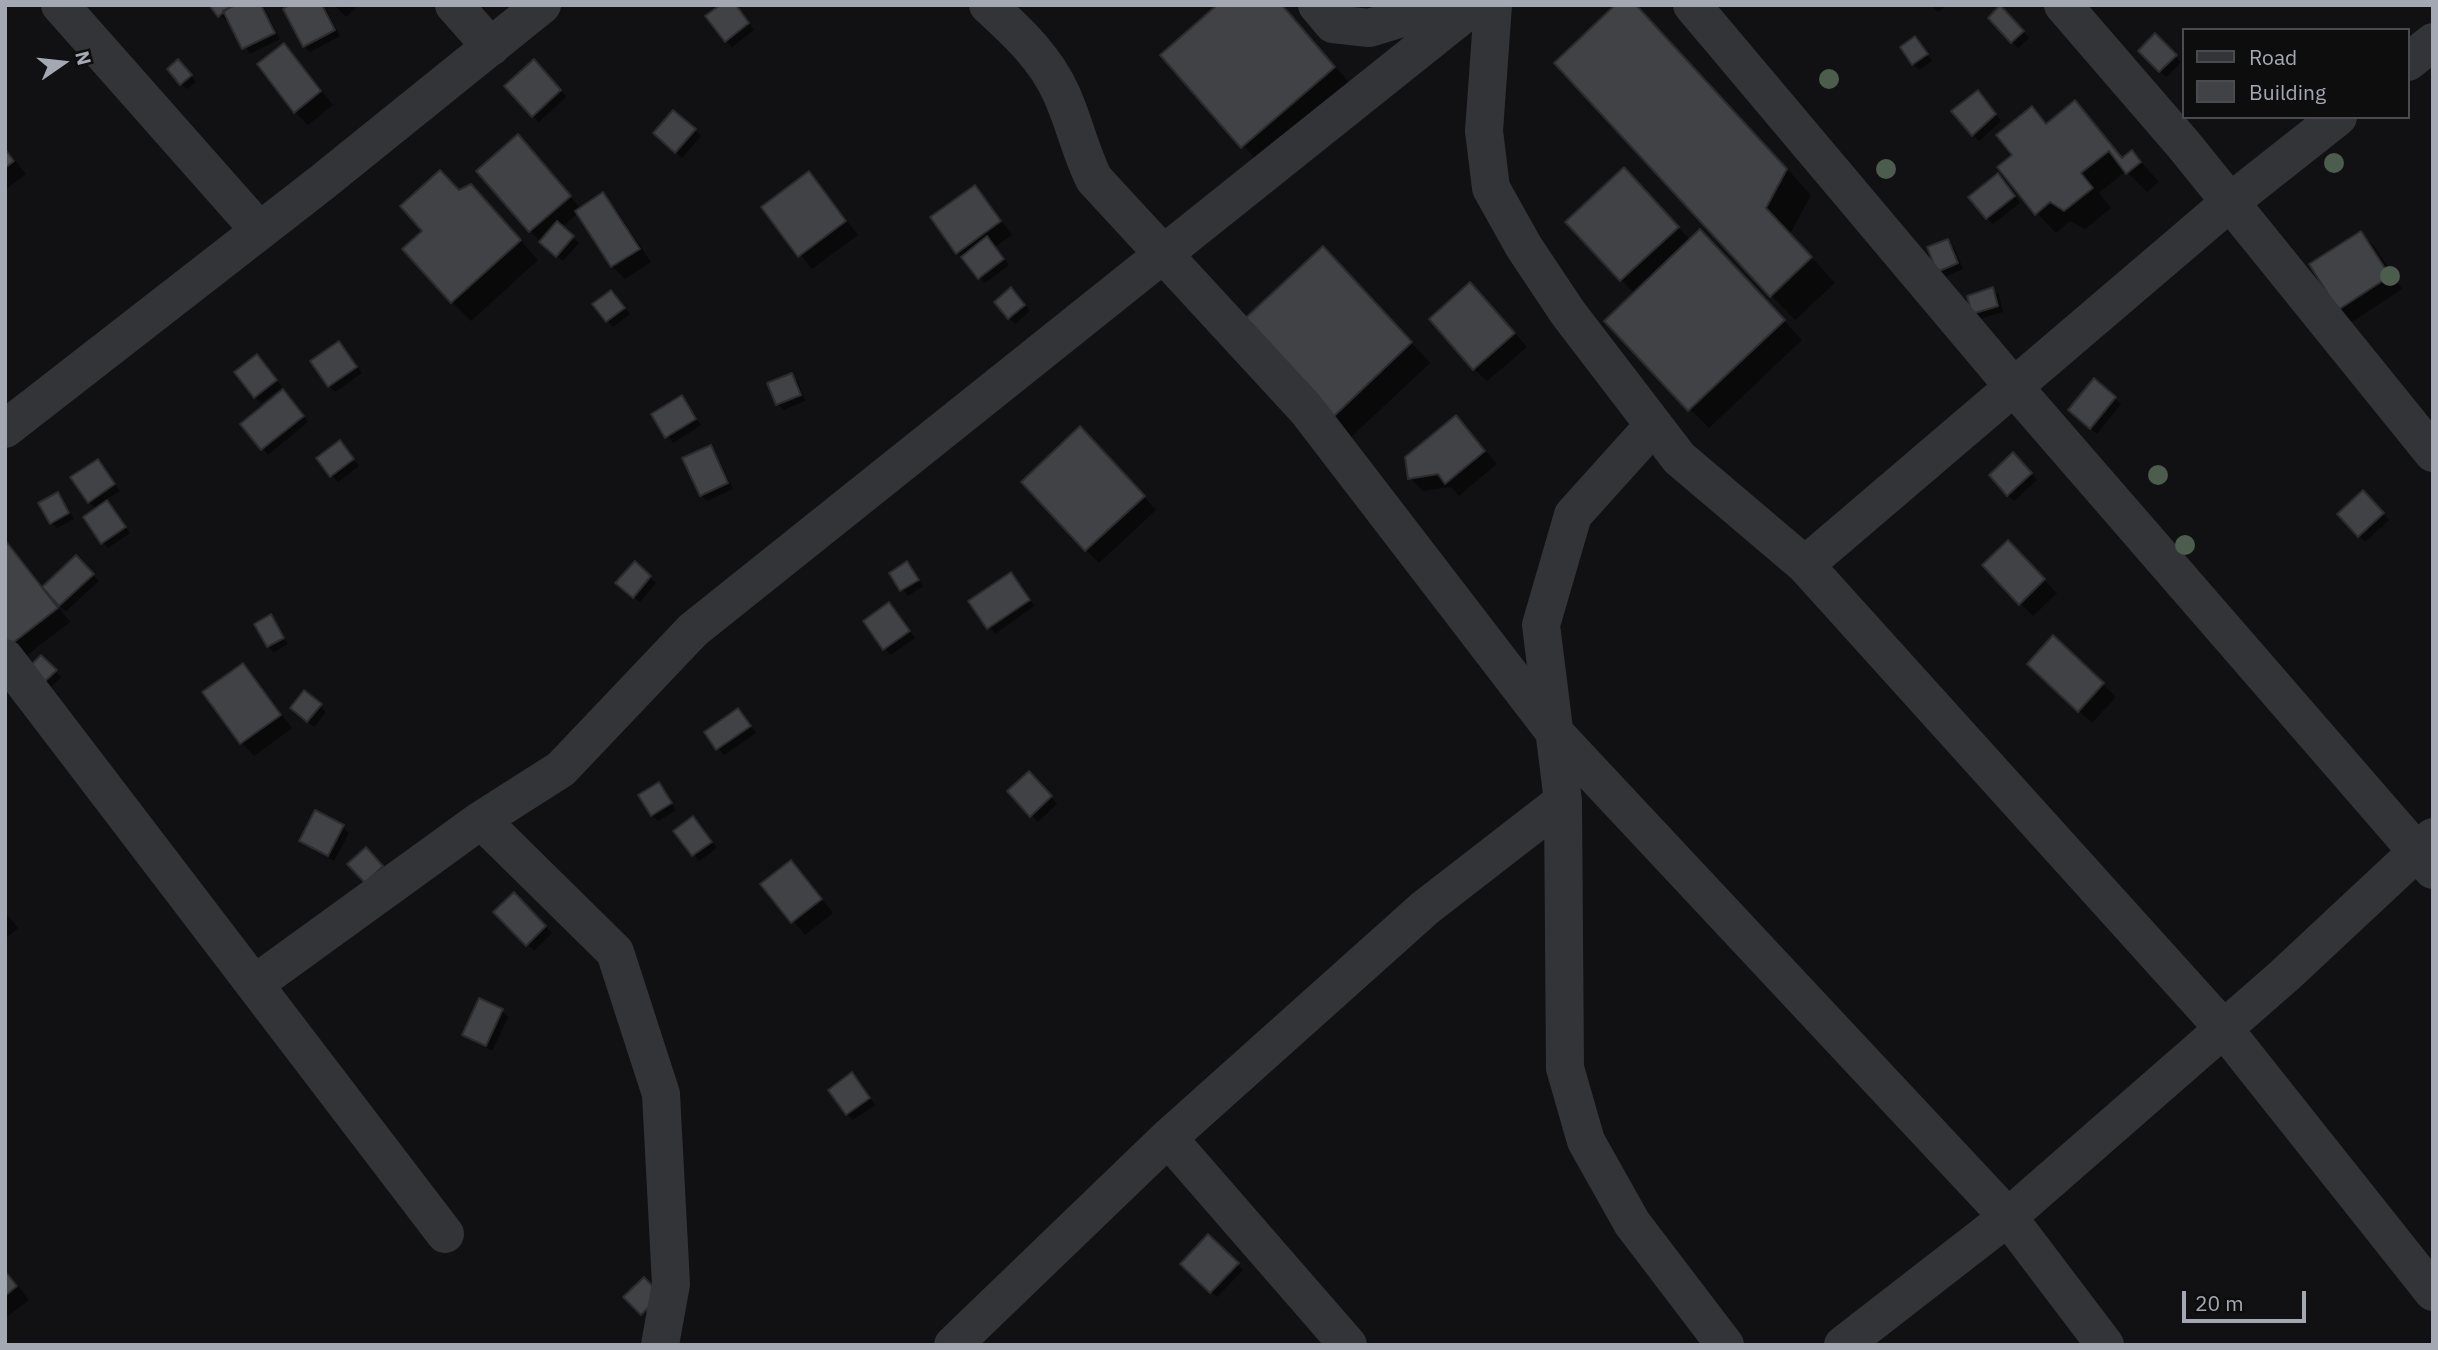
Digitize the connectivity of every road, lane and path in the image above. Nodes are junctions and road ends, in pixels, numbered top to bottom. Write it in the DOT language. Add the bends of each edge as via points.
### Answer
graph roads {
  1 [pos="60,5"];
  2 [pos="454,5"];
  3 [pos="542,5"];
  4 [pos="988,5"];
  5 [pos="1317,5"];
  6 [pos="1445,5"];
  7 [pos="1475,5"];
  8 [pos="1493,5"];
  9 [pos="1692,5"];
  10 [pos="2063,5"];
  11 [pos="2433,43"];
  12 [pos="491,47"];
  13 [pos="2410,60"];
  14 [pos="2335,119"];
  15 [pos="2228,203"];
  16 [pos="259,230"];
  17 [pos="1162,257"];
  18 [pos="2013,386"];
  19 [pos="1654,425"];
  20 [pos="5,429"];
  21 [pos="2433,453"];
  22 [pos="1805,565"];
  23 [pos="5,658"];
  24 [pos="1555,733"];
  25 [pos="1563,800"];
  26 [pos="481,820"];
  27 [pos="2427,853"];
  28 [pos="256,983"];
  29 [pos="2224,1029"];
  30 [pos="1168,1138"];
  31 [pos="2008,1217"];
  32 [pos="445,1234"];
  33 [pos="2433,1292"];
  34 [pos="660,1345"];
  35 [pos="953,1345"];
  36 [pos="1348,1345"];
  37 [pos="1725,1345"];
  38 [pos="1843,1345"];
  39 [pos="2105,1345"];
  1 -- 16 [label="street"];
  2 -- 12 [label="street"];
  3 -- 12 [label="street"];
  4 -- 17 [label="street" via="1030,45 1060,91 1094,179"];
  5 -- 6 [label="street" via="1333,24 1369,29"];
  7 -- 17 [label="street"];
  8 -- 19 [label="street" via="1484,131 1491,188 1568,313"];
  9 -- 18 [label="street"];
  10 -- 15 [label="street"];
  11 -- 13 [label="street"];
  12 -- 16 [label="street"];
  14 -- 15 [label="street"];
  15 -- 18 [label="street"];
  15 -- 21 [label="street"];
  16 -- 20 [label="street"];
  17 -- 24 [label="street" via="1306,409"];
  17 -- 26 [label="street" via="693,630 561,769"];
  18 -- 22 [label="street"];
  18 -- 27 [label="street"];
  19 -- 22 [label="street" via="1679,458"];
  19 -- 24 [label="street" via="1573,515 1541,625"];
  22 -- 29 [label="street"];
  23 -- 28 [label="street"];
  24 -- 25 [label="street"];
  24 -- 31 [label="street"];
  25 -- 30 [label="street" via="1425,908"];
  25 -- 37 [label="street" via="1565,1068 1586,1141 1632,1223"];
  26 -- 28 [label="street"];
  26 -- 34 [label="street" via="615,953 661,1094 671,1284"];
  27 -- 29 [label="street"];
  28 -- 32 [label="street"];
  29 -- 31 [label="street"];
  29 -- 33 [label="street"];
  30 -- 35 [label="street"];
  30 -- 36 [label="street"];
  31 -- 38 [label="street"];
  31 -- 39 [label="street"];
}
